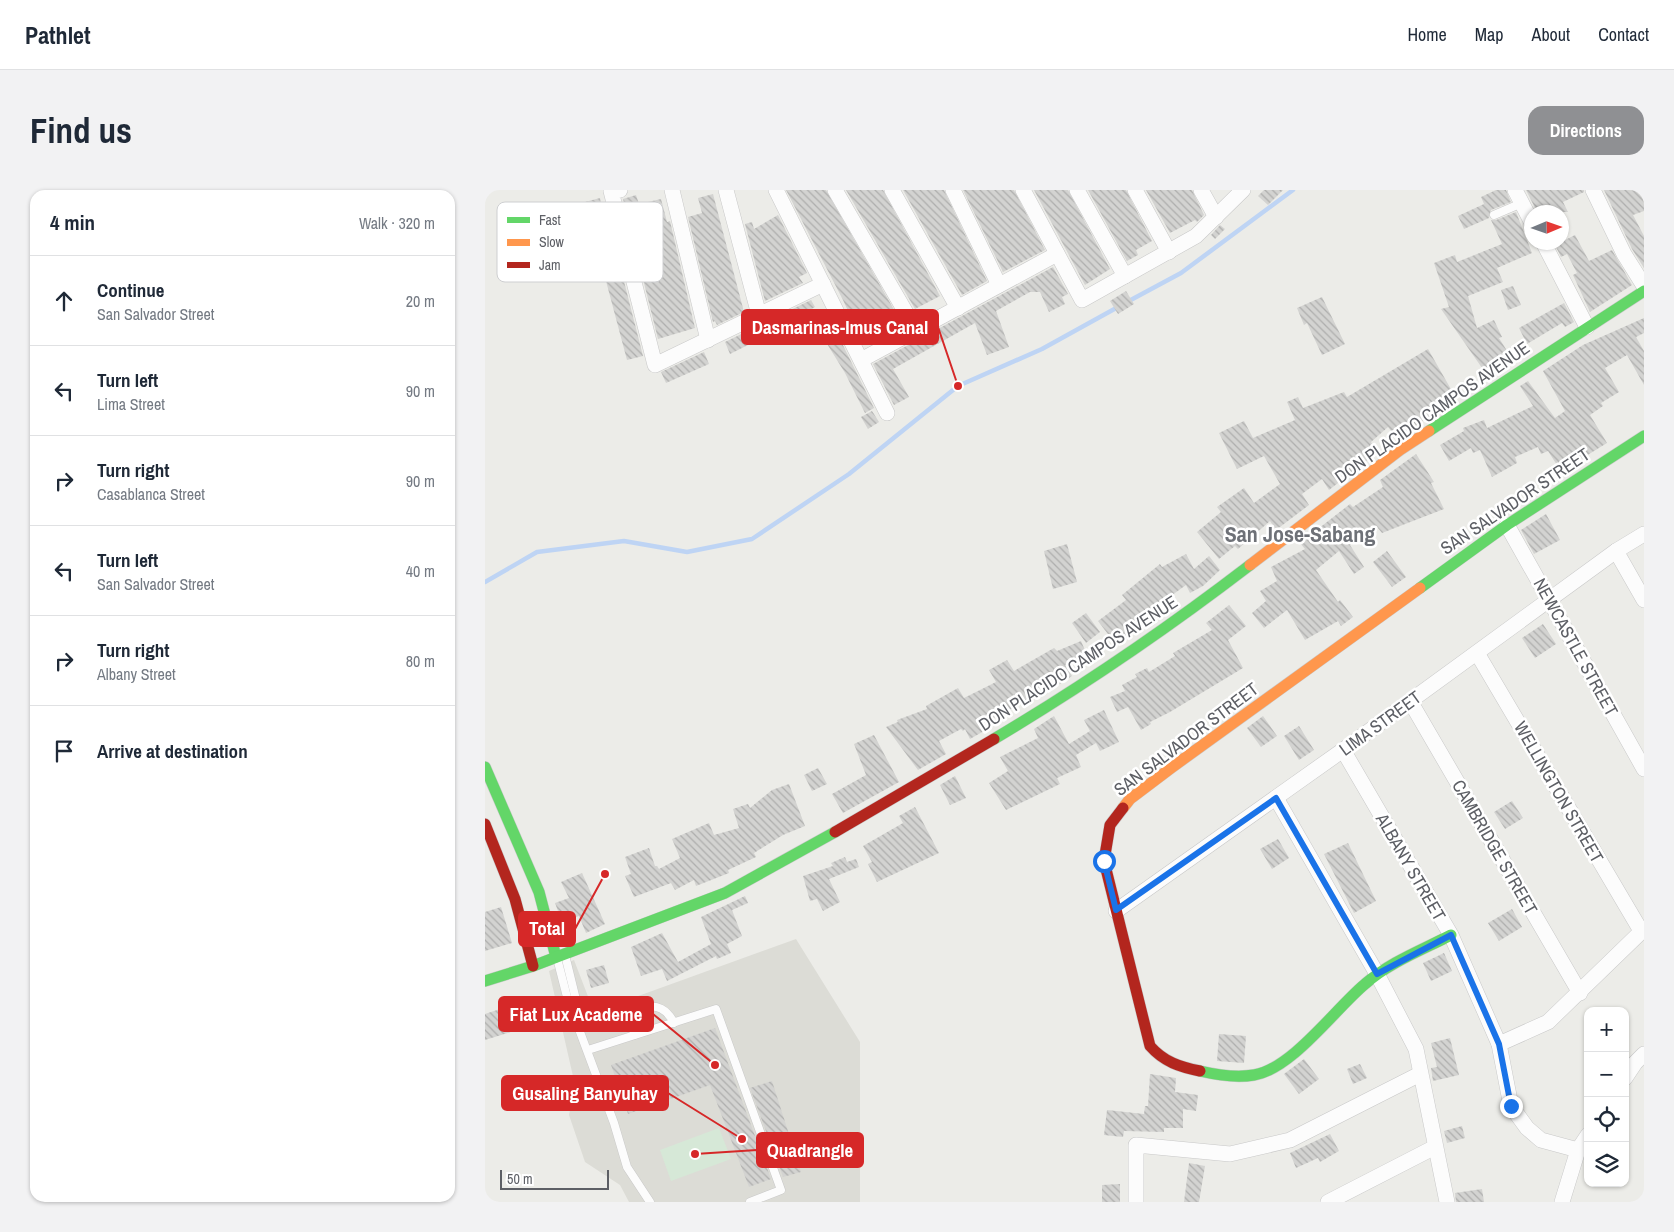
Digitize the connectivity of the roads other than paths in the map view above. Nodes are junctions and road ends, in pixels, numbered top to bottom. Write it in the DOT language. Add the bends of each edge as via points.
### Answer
graph roads {
  1 [pos="672,190"];
  2 [pos="726,190"];
  3 [pos="776,190"];
  4 [pos="835,190"];
  5 [pos="892,190"];
  6 [pos="953,190"];
  7 [pos="1023,190"];
  8 [pos="1077,190"];
  9 [pos="1135,190"];
  10 [pos="1201,190"];
  11 [pos="1243,190"];
  12 [pos="1593,190"];
  13 [pos="1519,197"];
  14 [pos="1494,215"];
  15 [pos="1216,217"];
  16 [pos="1547,250"];
  17 [pos="1169,252"];
  18 [pos="1057,254"];
  19 [pos="1125,276"];
  20 [pos="636,282"];
  21 [pos="823,284"];
  22 [pos="999,285"];
  23 [pos="1644,286"];
  24 [pos="1644,291"];
  25 [pos="958,308"];
  26 [pos="759,315"];
  27 [pos="1587,327"];
  28 [pos="916,330"];
  29 [pos="707,340"];
  30 [pos="861,360"];
  31 [pos="887,413"];
  32 [pos="1644,436"];
  33 [pos="1507,525"];
  34 [pos="1644,534"];
  35 [pos="1616,552"];
  36 [pos="1550,600"];
  37 [pos="1644,600"];
  38 [pos="1477,653"];
  39 [pos="1410,702"];
  40 [pos="1343,750"];
  41 [pos="485,767"];
  42 [pos="1644,768"];
  43 [pos="1276,798"];
  44 [pos="485,824"];
  45 [pos="1116,910"];
  46 [pos="1642,930"];
  47 [pos="1451,935"];
  48 [pos="561,956"];
  49 [pos="533,966"];
  50 [pos="1377,974"];
  51 [pos="485,981"];
  52 [pos="1580,994"];
  53 [pos="674,1022"];
  54 [pos="634,1035"];
  55 [pos="1499,1044"];
  56 [pos="588,1050"];
  57 [pos="1644,1054"];
  58 [pos="1629,1073"];
  59 [pos="1420,1074"];
  60 [pos="1584,1141"];
  61 [pos="1435,1147"];
  62 [pos="1578,1150"];
  63 [pos="650,1202"];
  64 [pos="750,1202"];
  65 [pos="1136,1202"];
  66 [pos="1328,1202"];
  67 [pos="1447,1202"];
  68 [pos="1562,1202"];
  1 -- 29 [label="street"];
  2 -- 26 [label="street"];
  3 -- 21 [label="street"];
  4 -- 28 [label="street"];
  5 -- 25 [label="street"];
  6 -- 22 [label="street"];
  7 -- 18 [label="street"];
  8 -- 19 [label="street"];
  9 -- 17 [label="street"];
  10 -- 15 [label="street"];
  11 -- 15 [label="street"];
  12 -- 23 [label="street" via="1624,254"];
  13 -- 14 [label="lane"];
  15 -- 17 [label="street" via="1196,236"];
  16 -- 27 [label="street"];
  17 -- 19 [label="street"];
  18 -- 19 [label="street" via="1082,300"];
  18 -- 22 [label="street"];
  20 -- 29 [label="street" via="655,365"];
  21 -- 26 [label="street"];
  21 -- 30 [label="street"];
  22 -- 25 [label="street"];
  24 -- 27 [label="street, DON PLACIDO CAMPOS AVENUE"];
  25 -- 28 [label="street"];
  26 -- 29 [label="street"];
  27 -- 48 [label="street, DON PLACIDO CAMPOS AVENUE" via="1400,450 1183,617 1043,710 725,893"];
  28 -- 30 [label="street"];
  30 -- 31 [label="street"];
  32 -- 33 [label="street, SAN SALVADOR STREET"];
  33 -- 36 [label="street, NEWCASTLE STREET"];
  33 -- 45 [label="street, SAN SALVADOR STREET" via="1130,799 1110,825 1104,861"];
  34 -- 35 [label="street, LIMA STREET"];
  35 -- 36 [label="street, LIMA STREET"];
  35 -- 37 [label="street"];
  36 -- 38 [label="street, LIMA STREET"];
  36 -- 42 [label="street, NEWCASTLE STREET"];
  38 -- 39 [label="street, LIMA STREET"];
  38 -- 46 [label="street, WELLINGTON STREET"];
  39 -- 40 [label="street, LIMA STREET"];
  39 -- 52 [label="street, CAMBRIDGE STREET"];
  40 -- 43 [label="street, LIMA STREET"];
  40 -- 47 [label="street, ALBANY STREET"];
  41 -- 48 [label="street" via="539,892"];
  43 -- 45 [label="street, LIMA STREET"];
  43 -- 50 [label="street"];
  44 -- 49 [label="street" via="515,899"];
  45 -- 50 [label="street, SAN SALVADOR STREET" via="1150,1046 1159,1058 1181,1067 1219,1075 1257,1075 1288,1058"];
  46 -- 52 [label="street"];
  47 -- 50 [label="street, SAN SALVADOR STREET"];
  47 -- 55 [label="street, ALBANY STREET"];
  48 -- 49 [label="street, DON PLACIDO CAMPOS AVENUE"];
  48 -- 56 [label="lane" via="567,997"];
  49 -- 51 [label="street, DON PLACIDO CAMPOS AVENUE"];
  50 -- 59 [label="street" via="1416,1049"];
  52 -- 55 [label="street" via="1548,1022"];
  53 -- 54 [label="lane"];
  53 -- 54 [label="lane" via="669,1012 659,1006 647,1007 637,1013"];
  53 -- 64 [label="lane" via="716,1009 781,1190"];
  54 -- 56 [label="lane"];
  55 -- 62 [label="street, ALBANY STREET" via="1511,1106 1527,1128 1541,1140"];
  56 -- 63 [label="lane" via="627,1167"];
  57 -- 58 [label="street"];
  59 -- 61 [label="street"];
  59 -- 65 [label="street" via="1291,1140 1230,1154 1136,1145"];
  60 -- 62 [label="street"];
  61 -- 66 [label="street"];
  61 -- 67 [label="street"];
  62 -- 68 [label="street"];
}
